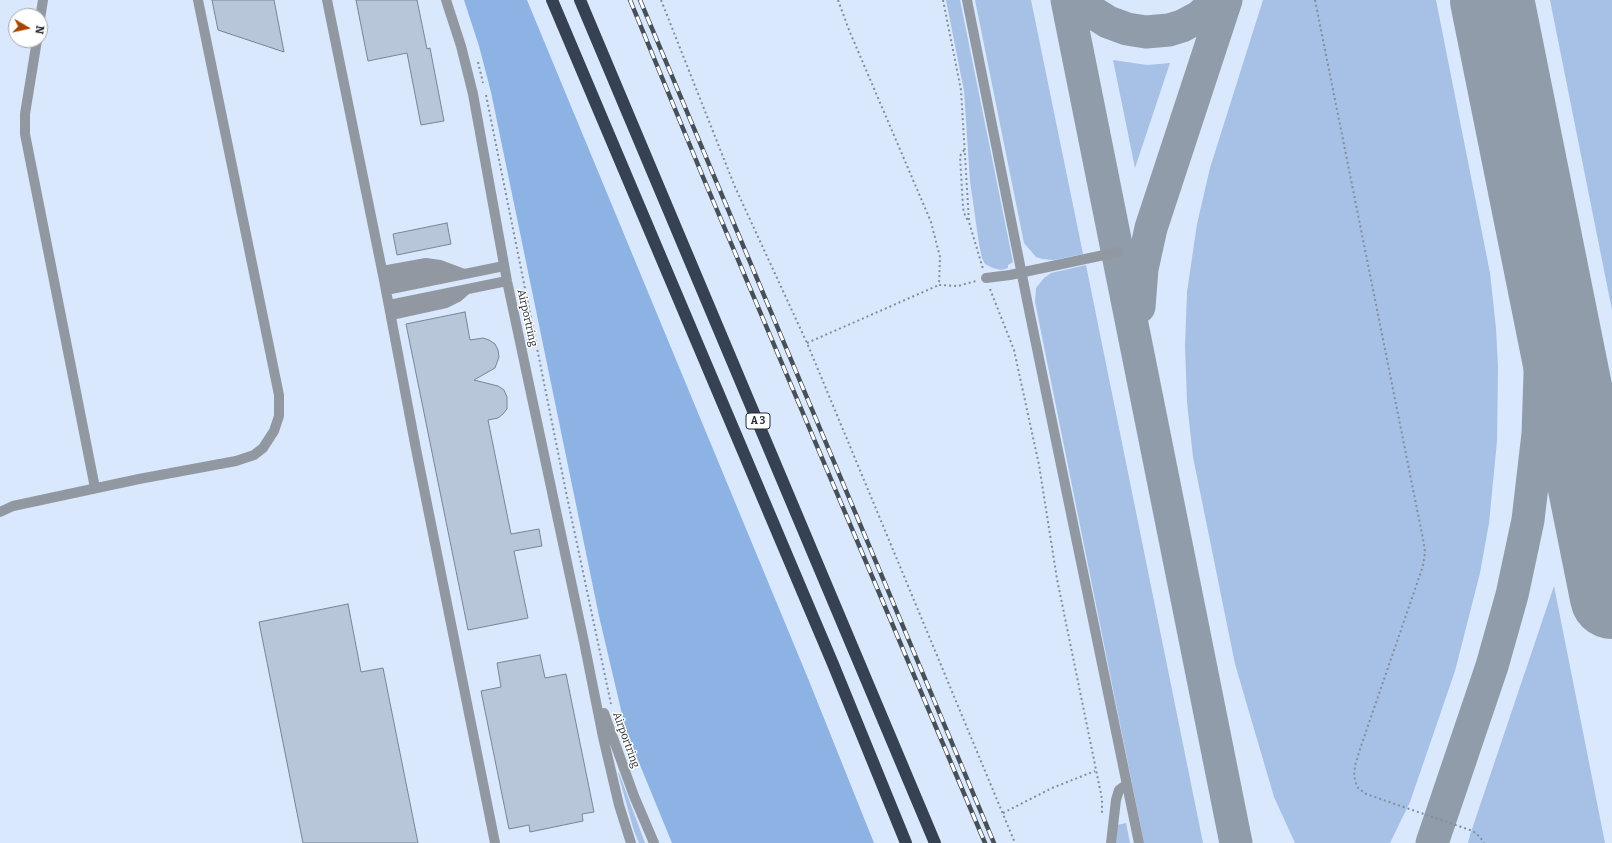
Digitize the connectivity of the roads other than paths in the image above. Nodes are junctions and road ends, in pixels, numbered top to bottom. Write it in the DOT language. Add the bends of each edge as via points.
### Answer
graph roads {
  1 [pos="198,0"];
  2 [pos="327,0"];
  3 [pos="446,0"];
  4 [pos="552,0"];
  5 [pos="580,0"];
  6 [pos="967,0"];
  7 [pos="36,48"];
  8 [pos="1118,252"];
  9 [pos="504,266"];
  10 [pos="1021,273"];
  11 [pos="464,274"];
  12 [pos="986,278"];
  13 [pos="384,280"];
  14 [pos="507,281"];
  15 [pos="390,310"];
  16 [pos="94,488"];
  17 [pos="0,512"];
  18 [pos="584,642"];
  19 [pos="1128,786"];
  20 [pos="495,843"];
  21 [pos="631,843"];
  22 [pos="654,843"];
  23 [pos="906,843"];
  24 [pos="935,843"];
  25 [pos="1111,843"];
  26 [pos="1139,843"];
  1 -- 16 [label="street" via="279,395 279,416 274,431 263,448 254,455 236,461"];
  2 -- 13 [label="street"];
  3 -- 9 [label="street, Airportring" via="473,94"];
  4 -- 23 [label="highway, A 3" via="834,664"];
  5 -- 24 [label="highway, A 3"];
  6 -- 10 [label="street"];
  7 -- 16 [label="street" via="25,114 25,134"];
  8 -- 10 [label="street"];
  9 -- 11 [label="street"];
  9 -- 14 [label="street, Airportring"];
  10 -- 12 [label="street"];
  10 -- 19 [label="street"];
  11 -- 13 [label="street"];
  11 -- 13 [label="street" via="426,263"];
  13 -- 15 [label="street"];
  14 -- 15 [label="street" via="467,288 458,297 446,303"];
  14 -- 18 [label="street, Airportring"];
  15 -- 20 [label="street"];
  16 -- 17 [label="street" via="13,506"];
  18 -- 21 [label="street, Airportring" via="606,751"];
  18 -- 22 [label="street, Airportring" via="608,727"];
  19 -- 25 [label="street" via="1119,790 1116,800"];
  19 -- 26 [label="street"];
}
